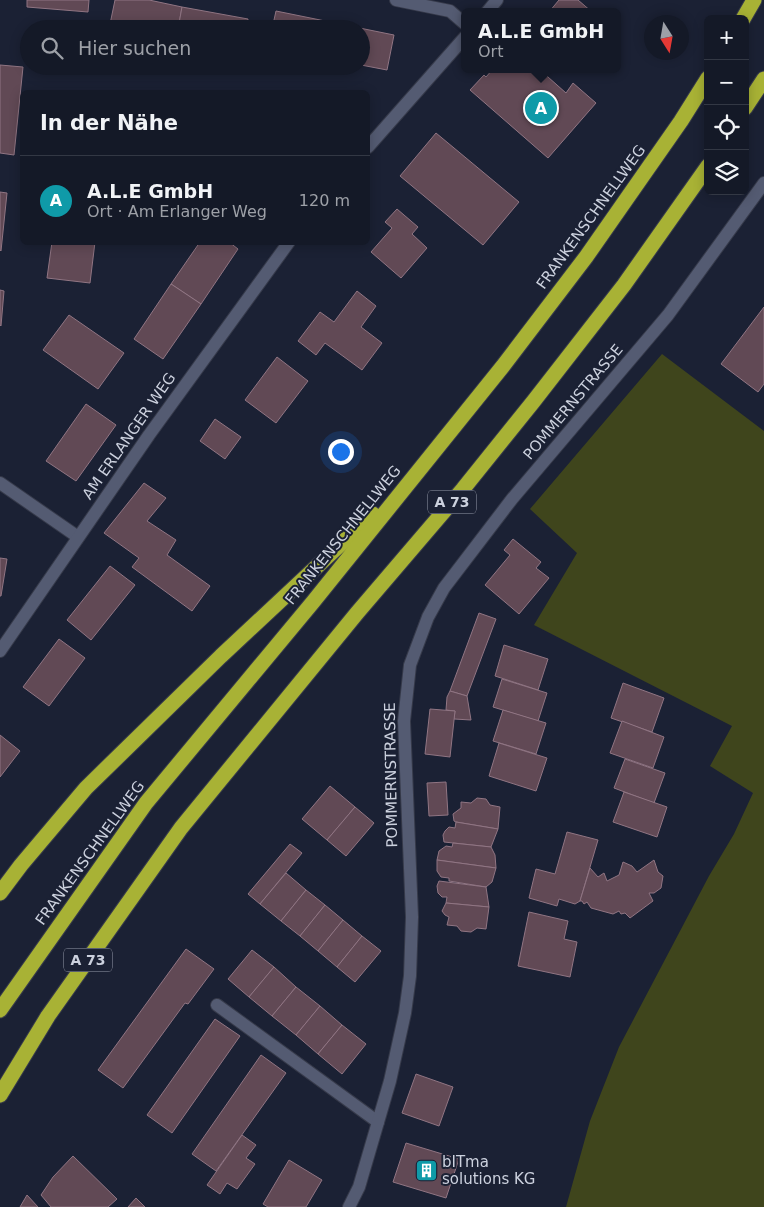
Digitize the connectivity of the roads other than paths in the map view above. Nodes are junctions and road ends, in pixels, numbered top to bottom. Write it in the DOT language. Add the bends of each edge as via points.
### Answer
graph roads {
  1 [pos="396,0"];
  2 [pos="754,0"];
  3 [pos="745,15"];
  4 [pos="461,21"];
  5 [pos="461,42"];
  6 [pos="764,79"];
  7 [pos="704,84"];
  8 [pos="747,105"];
  9 [pos="370,145"];
  10 [pos="704,172"];
  11 [pos="764,183"];
  12 [pos="287,245"];
  13 [pos="410,479"];
  14 [pos="0,483"];
  15 [pos="78,537"];
  16 [pos="0,651"];
  17 [pos="0,893"];
  18 [pos="217,1005"];
  19 [pos="0,1010"];
  20 [pos="0,1094"];
  21 [pos="378,1122"];
  22 [pos="349,1207"];
  1 -- 4 [label="street" via="450,12"];
  2 -- 3 [label="highway"];
  5 -- 9 [label="street"];
  6 -- 8 [label="highway"];
  7 -- 13 [label="highway, FRANKENSCHNELLWEG / A 73" via="586,257 503,366"];
  10 -- 20 [label="highway, A 73" via="624,285 527,410 180,828 48,1016"];
  11 -- 21 [label="street, POMMERNSTRASSE" via="668,315 512,498 444,588 428,618 410,665 404,721 412,917 410,976 403,1026"];
  12 -- 15 [label="street, AM ERLANGER WEG"];
  13 -- 17 [label="highway" via="86,788"];
  13 -- 19 [label="highway, FRANKENSCHNELLWEG / A 73" via="146,803"];
  14 -- 15 [label="street"];
  15 -- 16 [label="street, AM ERLANGER WEG"];
  18 -- 21 [label="street"];
  21 -- 22 [label="street, POMMERNSTRASSE" via="359,1187"];
}
